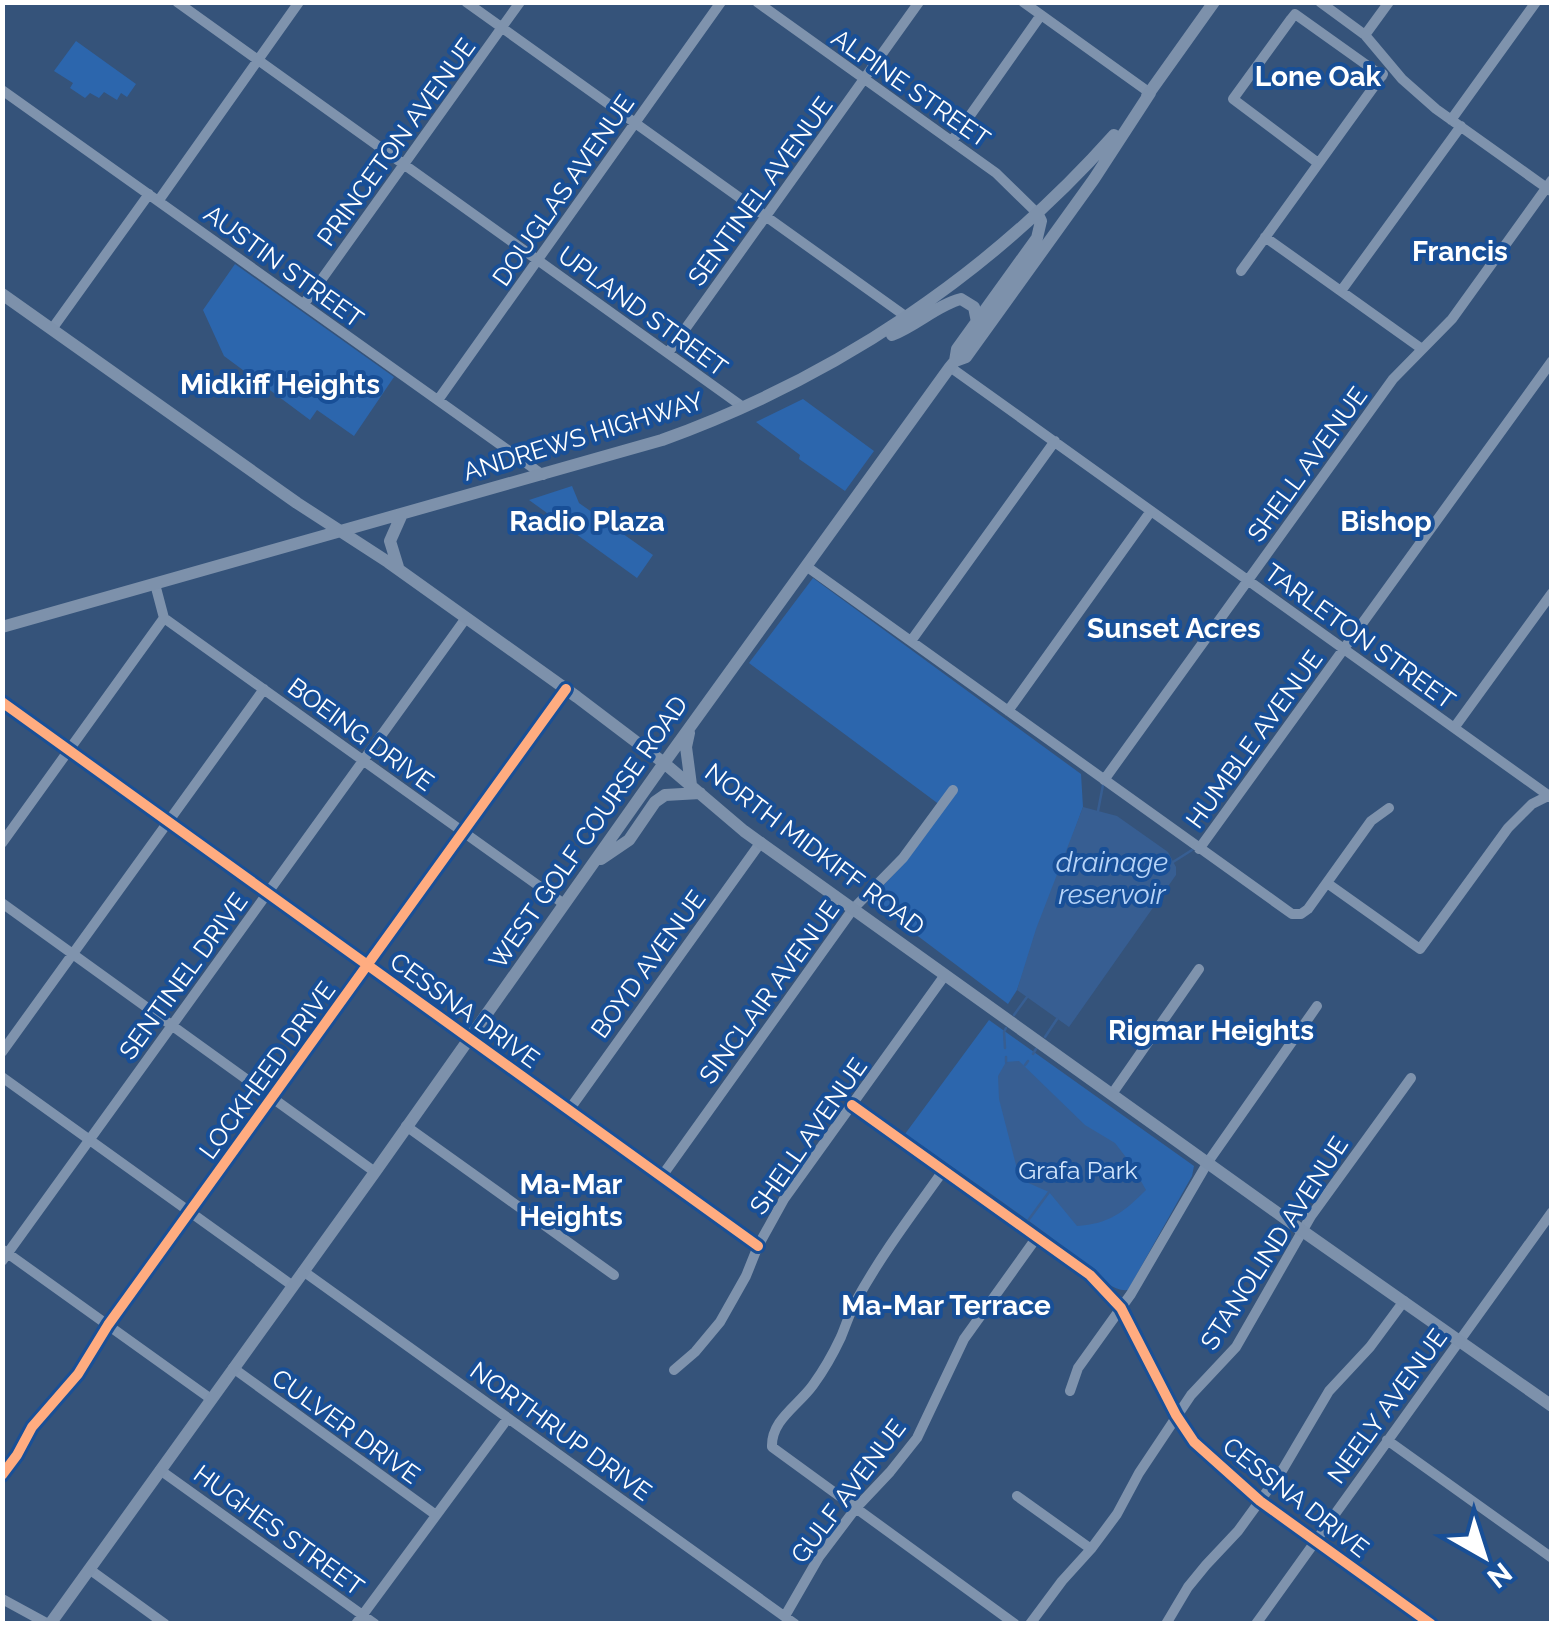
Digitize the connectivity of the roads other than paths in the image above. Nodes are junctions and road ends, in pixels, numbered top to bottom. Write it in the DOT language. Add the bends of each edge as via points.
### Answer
graph roads {
  1 [pos="177,2"];
  2 [pos="299,2"];
  3 [pos="466,2"];
  4 [pos="520,2"];
  5 [pos="721,2"];
  6 [pos="757,2"];
  7 [pos="919,2"];
  8 [pos="1023,2"];
  9 [pos="1214,2"];
  10 [pos="1320,2"];
  11 [pos="1389,2"];
  12 [pos="1536,2"];
  13 [pos="1041,16"];
  14 [pos="502,28"];
  15 [pos="1366,35"];
  16 [pos="258,60"];
  17 [pos="1390,65"];
  18 [pos="1382,76"];
  19 [pos="864,80"];
  20 [pos="2,90"];
  21 [pos="1150,92"];
  22 [pos="635,123"];
  23 [pos="1456,123"];
  24 [pos="952,141"];
  25 [pos="1318,163"];
  26 [pos="404,165"];
  27 [pos="1550,186"];
  28 [pos="154,197"];
  29 [pos="1037,213"];
  30 [pos="766,216"];
  31 [pos="1265,237"];
  32 [pos="538,260"];
  33 [pos="1241,271"];
  34 [pos="1341,291"];
  35 [pos="2,294"];
  36 [pos="304,304"];
  37 [pos="908,318"];
  38 [pos="977,322"];
  39 [pos="52,329"];
  40 [pos="866,344"];
  41 [pos="1422,349"];
  42 [pos="668,354"];
  43 [pos="1552,361"];
  44 [pos="953,364"];
  45 [pos="438,400"];
  46 [pos="744,408"];
  47 [pos="1055,441"];
  48 [pos="543,475"];
  49 [pos="1150,511"];
  50 [pos="402,514"];
  51 [pos="340,531"];
  52 [pos="806,566"];
  53 [pos="399,570"];
  54 [pos="1248,580"];
  55 [pos="155,584"];
  56 [pos="1552,593"];
  57 [pos="164,618"];
  58 [pos="466,618"];
  59 [pos="2,627"];
  60 [pos="911,640"];
  61 [pos="1344,649"];
  62 [pos="264,689"];
  63 [pos="566,690"];
  64 [pos="2,702"];
  65 [pos="1008,711"];
  66 [pos="690,726"];
  67 [pos="1454,728"];
  68 [pos="69,750"];
  69 [pos="364,760"];
  70 [pos="664,762"];
  71 [pos="1104,780"];
  72 [pos="696,789"];
  73 [pos="952,790"];
  74 [pos="1550,796"];
  75 [pos="1389,808"];
  76 [pos="169,821"];
  77 [pos="463,832"];
  78 [pos="761,842"];
  79 [pos="2,843"];
  80 [pos="1199,849"];
  81 [pos="590,866"];
  82 [pos="1326,883"];
  83 [pos="268,893"];
  84 [pos="2,903"];
  85 [pos="564,904"];
  86 [pos="853,909"];
  87 [pos="73,954"];
  88 [pos="368,965"];
  89 [pos="1199,969"];
  90 [pos="945,975"];
  91 [pos="1317,1006"];
  92 [pos="172,1025"];
  93 [pos="468,1038"];
  94 [pos="2,1052"];
  95 [pos="2,1077"];
  96 [pos="1410,1078"];
  97 [pos="1112,1094"];
  98 [pos="272,1098"];
  99 [pos="852,1105"];
  100 [pos="569,1110"];
  101 [pos="406,1126"];
  102 [pos="90,1140"];
  103 [pos="1208,1162"];
  104 [pos="944,1171"];
  105 [pos="374,1172"];
  106 [pos="662,1176"];
  107 [pos="189,1211"];
  108 [pos="1552,1212"];
  109 [pos="1304,1232"];
  110 [pos="1037,1237"];
  111 [pos="758,1246"];
  112 [pos="4,1255"];
  113 [pos="303,1271"];
  114 [pos="614,1275"];
  115 [pos="293,1286"];
  116 [pos="1404,1301"];
  117 [pos="1121,1308"];
  118 [pos="108,1325"];
  119 [pos="1460,1340"];
  120 [pos="233,1368"];
  121 [pos="674,1370"];
  122 [pos="1070,1392"];
  123 [pos="211,1400"];
  124 [pos="1551,1404"];
  125 [pos="1176,1415"];
  126 [pos="508,1418"];
  127 [pos="1388,1440"];
  128 [pos="160,1470"];
  129 [pos="2,1475"];
  130 [pos="1017,1496"];
  131 [pos="1260,1501"];
  132 [pos="856,1508"];
  133 [pos="436,1515"];
  134 [pos="1315,1540"];
  135 [pos="1091,1549"];
  136 [pos="1552,1558"];
  137 [pos="89,1569"];
  138 [pos="2,1599"];
  139 [pos="359,1619"];
  140 [pos="790,1620"];
  141 [pos="49,1624"];
  142 [pos="165,1624"];
  143 [pos="375,1624"];
  144 [pos="1016,1624"];
  145 [pos="1030,1624"];
  146 [pos="1166,1624"];
  147 [pos="1256,1624"];
  148 [pos="1431,1624"];
  1 -- 16 [label="street, UPLAND STREET"];
  2 -- 16 [label="street"];
  3 -- 14 [label="street"];
  4 -- 14 [label="street, PRINCETON AVENUE"];
  5 -- 22 [label="street, DOUGLAS AVENUE"];
  6 -- 19 [label="street, ALPINE STREET"];
  7 -- 19 [label="street, SENTINEL AVENUE"];
  8 -- 13 [label="street"];
  9 -- 21 [label="main road, ANDREWS HIGHWAY"];
  10 -- 15 [label="street"];
  11 -- 15 [label="street"];
  12 -- 23 [label="street"];
  13 -- 21 [label="street"];
  13 -- 24 [label="street"];
  14 -- 22 [label="street"];
  14 -- 26 [label="street, PRINCETON AVENUE"];
  15 -- 17 [label="street"];
  16 -- 26 [label="street, UPLAND STREET"];
  16 -- 28 [label="street"];
  17 -- 18 [label="street"];
  17 -- 23 [label="street"];
  18 -- 25 [label="street"];
  18 -- 25 [label="street" via="1295,14 1291,18 1233,99"];
  19 -- 24 [label="street, ALPINE STREET"];
  19 -- 30 [label="street, SENTINEL AVENUE"];
  20 -- 28 [label="street, AUSTIN STREET"];
  21 -- 29 [label="main road, ANDREWS HIGHWAY"];
  21 -- 44 [label="main road, WEST GOLF COURSE ROAD" via="966,357"];
  22 -- 30 [label="street"];
  22 -- 32 [label="street, DOUGLAS AVENUE"];
  23 -- 27 [label="street"];
  23 -- 34 [label="street"];
  24 -- 29 [label="street, ALPINE STREET"];
  25 -- 31 [label="street"];
  26 -- 32 [label="street, UPLAND STREET"];
  26 -- 36 [label="street, PRINCETON AVENUE"];
  27 -- 41 [label="street, SHELL AVENUE" via="1452,319"];
  28 -- 36 [label="street, AUSTIN STREET"];
  28 -- 39 [label="street"];
  29 -- 37 [label="main road, ANDREWS HIGHWAY"];
  29 -- 38 [label="main road, WEST GOLF COURSE ROAD" via="1037,238"];
  30 -- 37 [label="street"];
  30 -- 42 [label="street, SENTINEL AVENUE"];
  31 -- 33 [label="street"];
  31 -- 34 [label="street"];
  32 -- 42 [label="street, UPLAND STREET"];
  32 -- 45 [label="street, DOUGLAS AVENUE"];
  34 -- 41 [label="street"];
  35 -- 39 [label="main road, NORTH MIDKIFF ROAD"];
  36 -- 45 [label="street, AUSTIN STREET"];
  37 -- 40 [label="main road, ANDREWS HIGHWAY"];
  38 -- 40 [label="main road" via="972,305 950,301 910,328"];
  38 -- 44 [label="main road, WEST GOLF COURSE ROAD"];
  39 -- 51 [label="main road, NORTH MIDKIFF ROAD"];
  40 -- 46 [label="main road, ANDREWS HIGHWAY"];
  41 -- 54 [label="street, SHELL AVENUE" via="1393,378"];
  42 -- 46 [label="street, UPLAND STREET"];
  43 -- 61 [label="street, HUMBLE AVENUE"];
  44 -- 47 [label="street, TARLETON STREET"];
  44 -- 52 [label="main road, WEST GOLF COURSE ROAD"];
  45 -- 48 [label="street, AUSTIN STREET"];
  46 -- 48 [label="main road, ANDREWS HIGHWAY"];
  47 -- 49 [label="street, TARLETON STREET"];
  47 -- 60 [label="street"];
  48 -- 50 [label="main road, ANDREWS HIGHWAY"];
  49 -- 54 [label="street, TARLETON STREET"];
  49 -- 65 [label="street"];
  50 -- 51 [label="main road, ANDREWS HIGHWAY"];
  50 -- 53 [label="main road" via="390,541"];
  51 -- 53 [label="main road, NORTH MIDKIFF ROAD"];
  51 -- 55 [label="main road, ANDREWS HIGHWAY"];
  52 -- 60 [label="street"];
  52 -- 66 [label="main road, WEST GOLF COURSE ROAD"];
  53 -- 58 [label="main road, NORTH MIDKIFF ROAD"];
  54 -- 61 [label="street, TARLETON STREET"];
  54 -- 71 [label="street, SHELL AVENUE"];
  55 -- 57 [label="street"];
  55 -- 59 [label="main road, ANDREWS HIGHWAY"];
  56 -- 67 [label="street"];
  57 -- 62 [label="street, BOEING DRIVE"];
  57 -- 68 [label="street"];
  58 -- 63 [label="main road, NORTH MIDKIFF ROAD"];
  58 -- 69 [label="street, SENTINEL DRIVE"];
  60 -- 65 [label="street"];
  61 -- 67 [label="street, TARLETON STREET"];
  61 -- 80 [label="street, HUMBLE AVENUE"];
  62 -- 69 [label="street, BOEING DRIVE"];
  62 -- 76 [label="street"];
  63 -- 70 [label="main road, NORTH MIDKIFF ROAD"];
  63 -- 77 [label="street, LOCKHEED DRIVE"];
  64 -- 68 [label="street, CESSNA DRIVE"];
  65 -- 71 [label="street"];
  66 -- 70 [label="main road, WEST GOLF COURSE ROAD"];
  66 -- 72 [label="main road" via="686,747"];
  67 -- 74 [label="street, TARLETON STREET"];
  68 -- 76 [label="street, CESSNA DRIVE"];
  68 -- 79 [label="street"];
  69 -- 77 [label="street, BOEING DRIVE"];
  69 -- 83 [label="street, SENTINEL DRIVE"];
  70 -- 72 [label="main road, NORTH MIDKIFF ROAD"];
  70 -- 81 [label="main road, WEST GOLF COURSE ROAD"];
  71 -- 80 [label="street"];
  72 -- 78 [label="main road, NORTH MIDKIFF ROAD"];
  72 -- 81 [label="main road" via="655,802 628,840"];
  73 -- 86 [label="street, SINCLAIR AVENUE" via="903,858"];
  74 -- 82 [label="street" via="1508,828 1420,950"];
  75 -- 82 [label="street" via="1371,821"];
  76 -- 83 [label="street, CESSNA DRIVE"];
  76 -- 87 [label="street"];
  77 -- 85 [label="street, BOEING DRIVE"];
  77 -- 88 [label="street, LOCKHEED DRIVE"];
  78 -- 86 [label="main road, NORTH MIDKIFF ROAD"];
  78 -- 100 [label="street, BOYD AVENUE"];
  80 -- 82 [label="street" via="1292,914 1308,909"];
  81 -- 85 [label="main road, WEST GOLF COURSE ROAD"];
  83 -- 88 [label="street, CESSNA DRIVE"];
  83 -- 92 [label="street, SENTINEL DRIVE"];
  84 -- 87 [label="street"];
  85 -- 93 [label="main road, WEST GOLF COURSE ROAD"];
  86 -- 90 [label="main road, NORTH MIDKIFF ROAD"];
  86 -- 106 [label="street, SINCLAIR AVENUE"];
  87 -- 92 [label="street"];
  87 -- 94 [label="street"];
  88 -- 93 [label="street, CESSNA DRIVE"];
  88 -- 98 [label="street, LOCKHEED DRIVE"];
  89 -- 97 [label="street"];
  90 -- 97 [label="main road, NORTH MIDKIFF ROAD"];
  90 -- 99 [label="street, SHELL AVENUE"];
  91 -- 103 [label="street"];
  92 -- 98 [label="street"];
  92 -- 102 [label="street, SENTINEL DRIVE"];
  93 -- 100 [label="street, CESSNA DRIVE"];
  93 -- 101 [label="main road, WEST GOLF COURSE ROAD"];
  95 -- 102 [label="street"];
  96 -- 109 [label="street, STANOLIND AVENUE"];
  97 -- 103 [label="main road, NORTH MIDKIFF ROAD"];
  98 -- 105 [label="street"];
  98 -- 107 [label="street, LOCKHEED DRIVE"];
  99 -- 104 [label="street, CESSNA DRIVE"];
  99 -- 111 [label="street, SHELL AVENUE"];
  100 -- 106 [label="street, CESSNA DRIVE"];
  101 -- 105 [label="main road, WEST GOLF COURSE ROAD"];
  101 -- 114 [label="street"];
  102 -- 107 [label="street"];
  102 -- 112 [label="street, SENTINEL DRIVE"];
  103 -- 109 [label="main road, NORTH MIDKIFF ROAD"];
  103 -- 117 [label="street"];
  104 -- 110 [label="street, CESSNA DRIVE"];
  104 -- 132 [label="street" via="854,1304 822,1372 771,1434 772,1447"];
  105 -- 113 [label="main road, WEST GOLF COURSE ROAD"];
  106 -- 111 [label="street, CESSNA DRIVE"];
  107 -- 115 [label="street"];
  107 -- 118 [label="street, LOCKHEED DRIVE"];
  108 -- 119 [label="street, NEELY AVENUE"];
  109 -- 116 [label="main road, NORTH MIDKIFF ROAD"];
  109 -- 125 [label="street, STANOLIND AVENUE" via="1236,1346"];
  110 -- 117 [label="street, CESSNA DRIVE" via="1090,1275"];
  110 -- 132 [label="street, GULF AVENUE" via="964,1339 917,1438"];
  111 -- 121 [label="street, SHELL AVENUE" via="720,1322"];
  112 -- 118 [label="street"];
  113 -- 115 [label="main road, WEST GOLF COURSE ROAD"];
  113 -- 126 [label="street, NORTHRUP DRIVE"];
  115 -- 120 [label="main road, WEST GOLF COURSE ROAD"];
  116 -- 119 [label="main road, NORTH MIDKIFF ROAD"];
  116 -- 131 [label="street" via="1329,1391"];
  117 -- 122 [label="street" via="1078,1368"];
  117 -- 125 [label="street, CESSNA DRIVE"];
  118 -- 123 [label="street"];
  118 -- 129 [label="street, LOCKHEED DRIVE"];
  119 -- 124 [label="main road, NORTH MIDKIFF ROAD"];
  119 -- 127 [label="street, NEELY AVENUE"];
  120 -- 123 [label="main road, WEST GOLF COURSE ROAD"];
  120 -- 133 [label="street, CULVER DRIVE"];
  123 -- 128 [label="main road, WEST GOLF COURSE ROAD"];
  125 -- 131 [label="street, CESSNA DRIVE" via="1194,1442"];
  125 -- 135 [label="street, STANOLIND AVENUE"];
  126 -- 133 [label="street"];
  126 -- 140 [label="street, NORTHRUP DRIVE"];
  127 -- 134 [label="street, NEELY AVENUE"];
  127 -- 136 [label="street"];
  128 -- 137 [label="main road, WEST GOLF COURSE ROAD"];
  128 -- 139 [label="street, HUGHES STREET"];
  130 -- 135 [label="street"];
  131 -- 134 [label="street, CESSNA DRIVE"];
  131 -- 146 [label="street"];
  132 -- 140 [label="street, GULF AVENUE" via="819,1557"];
  132 -- 144 [label="street"];
  133 -- 139 [label="street"];
  134 -- 147 [label="street, NEELY AVENUE"];
  134 -- 148 [label="street, CESSNA DRIVE"];
  135 -- 145 [label="street, STANOLIND AVENUE"];
  137 -- 141 [label="main road, WEST GOLF COURSE ROAD"];
  137 -- 142 [label="street"];
  138 -- 141 [label="street"];
  139 -- 143 [label="street, HUGHES STREET"];
}
